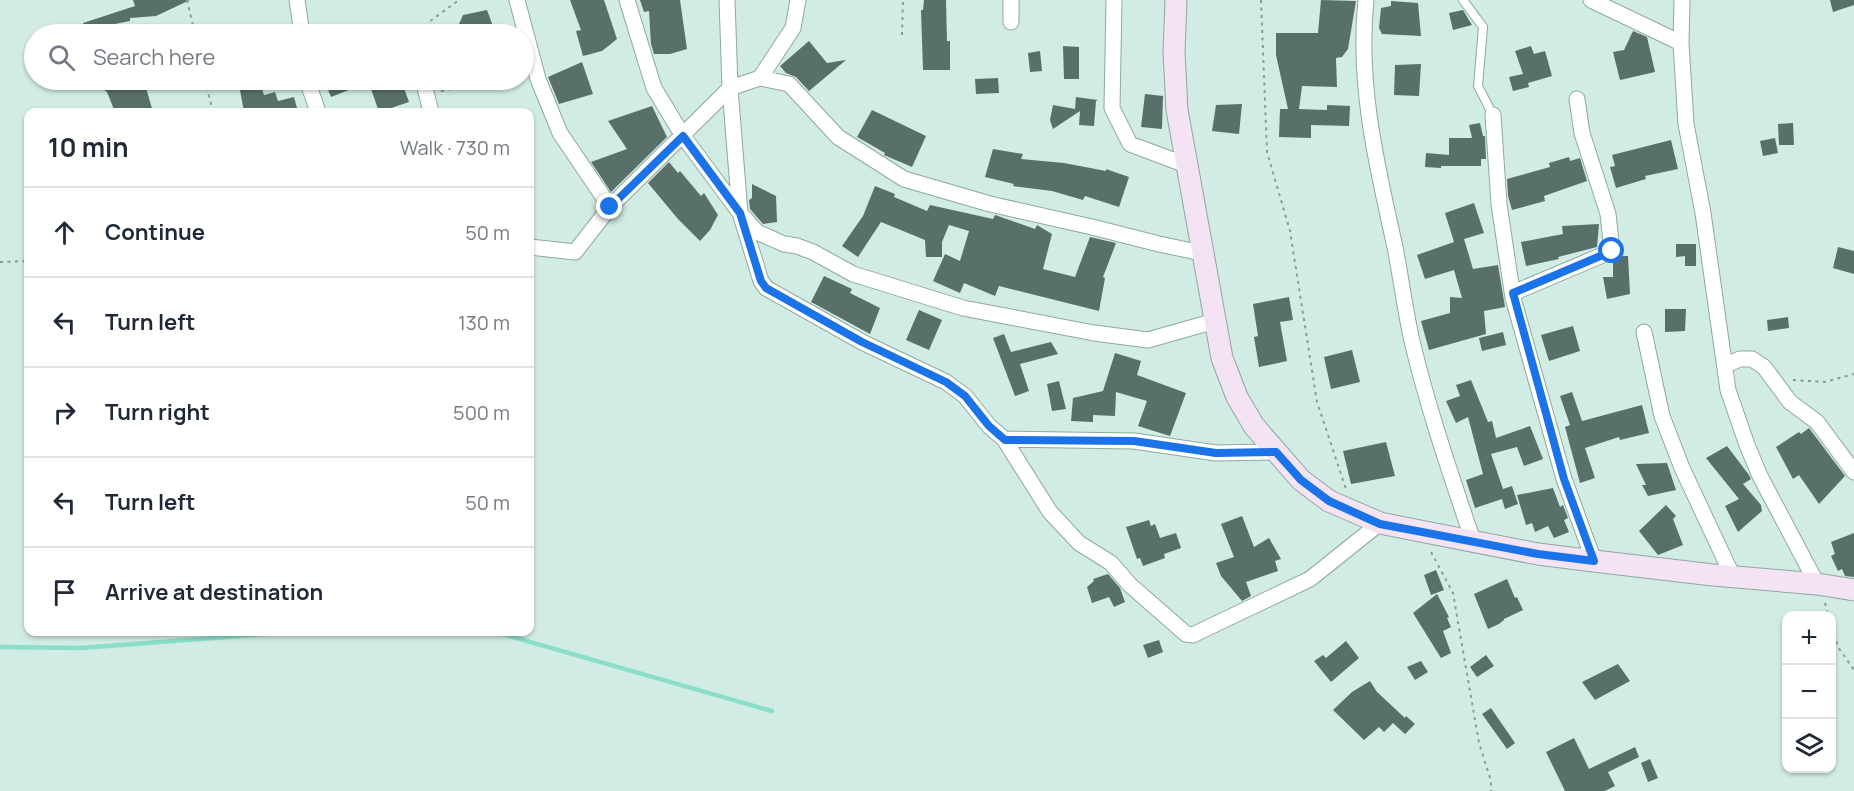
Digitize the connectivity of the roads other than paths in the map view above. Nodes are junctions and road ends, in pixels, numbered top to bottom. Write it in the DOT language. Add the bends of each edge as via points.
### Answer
graph roads {
  1 [pos="297,0"];
  2 [pos="517,0"];
  3 [pos="627,0"];
  4 [pos="727,0"];
  5 [pos="798,0"];
  6 [pos="1011,0"];
  7 [pos="1114,0"];
  8 [pos="1176,0"];
  9 [pos="1366,0"];
  10 [pos="1463,0"];
  11 [pos="1682,0"];
  12 [pos="1599,2"];
  13 [pos="1011,22"];
  14 [pos="301,24"];
  15 [pos="523,24"];
  16 [pos="1681,43"];
  17 [pos="534,64"];
  18 [pos="760,78"];
  19 [pos="730,88"];
  20 [pos="311,90"];
  21 [pos="426,90"];
  22 [pos="1577,99"];
  23 [pos="317,108"];
  24 [pos="429,108"];
  25 [pos="1493,115"];
  26 [pos="683,136"];
  27 [pos="1186,165"];
  28 [pos="610,207"];
  29 [pos="740,213"];
  30 [pos="534,247"];
  31 [pos="1202,253"];
  32 [pos="1513,293"];
  33 [pos="1215,321"];
  34 [pos="1644,332"];
  35 [pos="1726,365"];
  36 [pos="1005,440"];
  37 [pos="1276,452"];
  38 [pos="1854,472"];
  39 [pos="1380,524"];
  40 [pos="1473,541"];
  41 [pos="1594,561"];
  42 [pos="1732,577"];
  43 [pos="1817,584"];
  44 [pos="1854,590"];
  1 -- 14 [label="street"];
  2 -- 15 [label="street"];
  3 -- 26 [label="street" via="654,88"];
  4 -- 19 [label="street"];
  5 -- 18 [label="street" via="793,28"];
  6 -- 13 [label="street"];
  7 -- 27 [label="street" via="1112,108 1130,144"];
  8 -- 27 [label="main road" via="1177,110"];
  9 -- 40 [label="street" via="1365,93 1382,190 1412,341"];
  10 -- 25 [label="lane" via="1483,27 1478,86"];
  11 -- 16 [label="street"];
  12 -- 16 [label="street"];
  16 -- 35 [label="street" via="1686,124"];
  17 -- 28 [label="street" via="560,134"];
  18 -- 19 [label="street"];
  18 -- 31 [label="street" via="789,84 838,137 904,179 990,204"];
  19 -- 26 [label="street"];
  19 -- 29 [label="street"];
  20 -- 23 [label="street"];
  21 -- 24 [label="street"];
  22 -- 32 [label="street" via="1582,133 1608,214 1612,251"];
  25 -- 32 [label="street" via="1499,204"];
  26 -- 28 [label="street"];
  26 -- 29 [label="street"];
  27 -- 31 [label="main road"];
  28 -- 30 [label="street" via="574,252"];
  29 -- 33 [label="street" via="757,232 784,244 813,252 853,273 963,308 1148,340"];
  29 -- 36 [label="street" via="766,288 862,342 946,382 965,396"];
  31 -- 33 [label="main road"];
  32 -- 41 [label="street" via="1564,479"];
  33 -- 37 [label="main road" via="1221,358 1237,397"];
  34 -- 42 [label="street" via="1662,416"];
  35 -- 38 [label="street" via="1752,359 1764,367 1790,402 1817,422"];
  35 -- 43 [label="street" via="1728,390 1747,445"];
  36 -- 37 [label="street" via="1134,441 1216,453"];
  36 -- 39 [label="street" via="1050,512 1079,543 1111,563 1186,634 1193,635 1310,579"];
  37 -- 39 [label="main road" via="1301,480 1329,501"];
  39 -- 40 [label="main road"];
  40 -- 41 [label="main road"];
  41 -- 42 [label="main road"];
  42 -- 43 [label="main road"];
  43 -- 44 [label="main road"];
}
